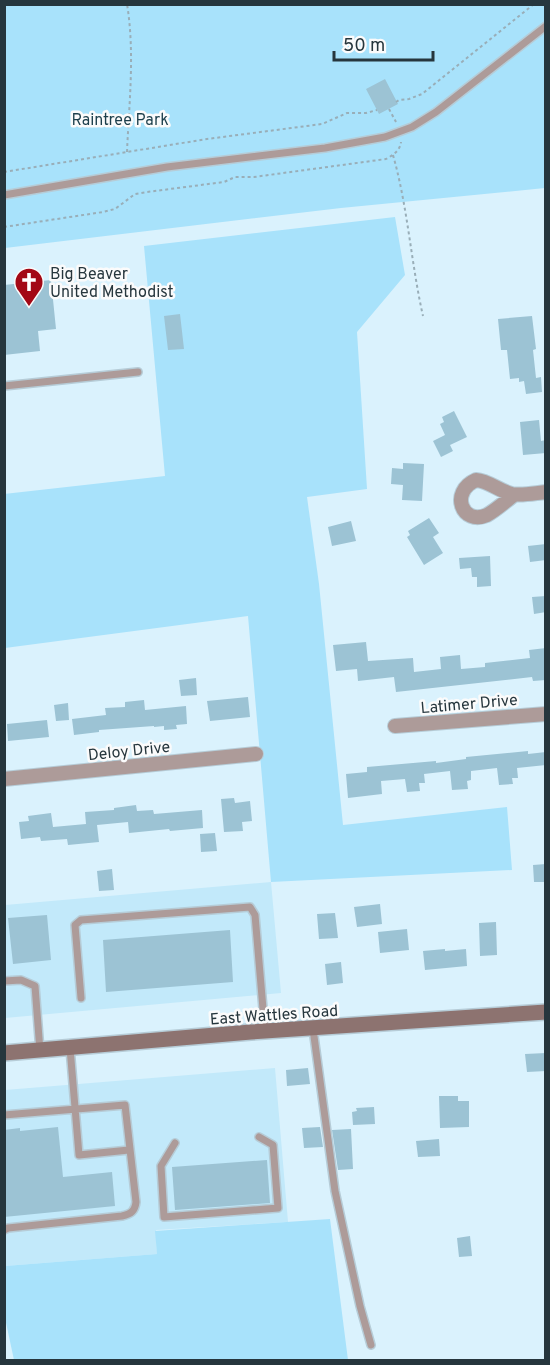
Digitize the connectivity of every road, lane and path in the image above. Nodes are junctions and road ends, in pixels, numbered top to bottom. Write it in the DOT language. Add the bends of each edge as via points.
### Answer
graph roads {
  1 [pos="127,4"];
  2 [pos="534,4"];
  3 [pos="546,26"];
  4 [pos="396,102"];
  5 [pos="389,109"];
  6 [pos="377,110"];
  7 [pos="399,132"];
  8 [pos="127,152"];
  9 [pos="393,155"];
  10 [pos="4,172"];
  11 [pos="4,195"];
  12 [pos="4,227"];
  13 [pos="423,316"];
  14 [pos="138,372"];
  15 [pos="4,386"];
  16 [pos="546,492"];
  17 [pos="514,495"];
  18 [pos="546,714"];
  19 [pos="395,726"];
  20 [pos="256,754"];
  21 [pos="4,779"];
  22 [pos="4,981"];
  23 [pos="81,998"];
  24 [pos="546,1012"];
  25 [pos="313,1029"];
  26 [pos="265,1032"];
  27 [pos="70,1048"];
  28 [pos="40,1051"];
  29 [pos="4,1053"];
  30 [pos="75,1109"];
  31 [pos="4,1116"];
  32 [pos="259,1137"];
  33 [pos="175,1143"];
  34 [pos="129,1150"];
  35 [pos="4,1230"];
  36 [pos="370,1345"];
  1 -- 8 [label="path" via="131,50"];
  2 -- 4 [label="path" via="422,94"];
  3 -- 7 [label="lane" via="444,105"];
  5 -- 7 [label="path"];
  6 -- 8 [label="path" via="347,113 322,124"];
  7 -- 9 [label="path" via="401,146"];
  7 -- 11 [label="lane" via="351,144 167,167"];
  8 -- 10 [label="path"];
  9 -- 12 [label="path" via="135,194 115,209"];
  9 -- 13 [label="path"];
  14 -- 15 [label="lane"];
  16 -- 17 [label="street"];
  18 -- 19 [label="street, Latimer Drive"];
  20 -- 21 [label="street, Deloy Drive"];
  22 -- 28 [label="lane" via="21,980 35,986"];
  23 -- 26 [label="lane" via="75,926 81,920 250,907 255,915"];
  24 -- 25 [label="main road, East Wattles Road"];
  25 -- 26 [label="main road, East Wattles Road"];
  25 -- 36 [label="lane" via="335,1191"];
  26 -- 27 [label="main road, East Wattles Road"];
  27 -- 28 [label="main road, East Wattles Road"];
  27 -- 30 [label="lane"];
  28 -- 29 [label="main road, East Wattles Road"];
  30 -- 31 [label="lane"];
  30 -- 34 [label="lane" via="125,1105"];
  30 -- 34 [label="lane" via="79,1155"];
  32 -- 33 [label="lane" via="273,1145 278,1208 164,1217 161,1166"];
  34 -- 35 [label="lane" via="136,1202 132,1212"];
}
